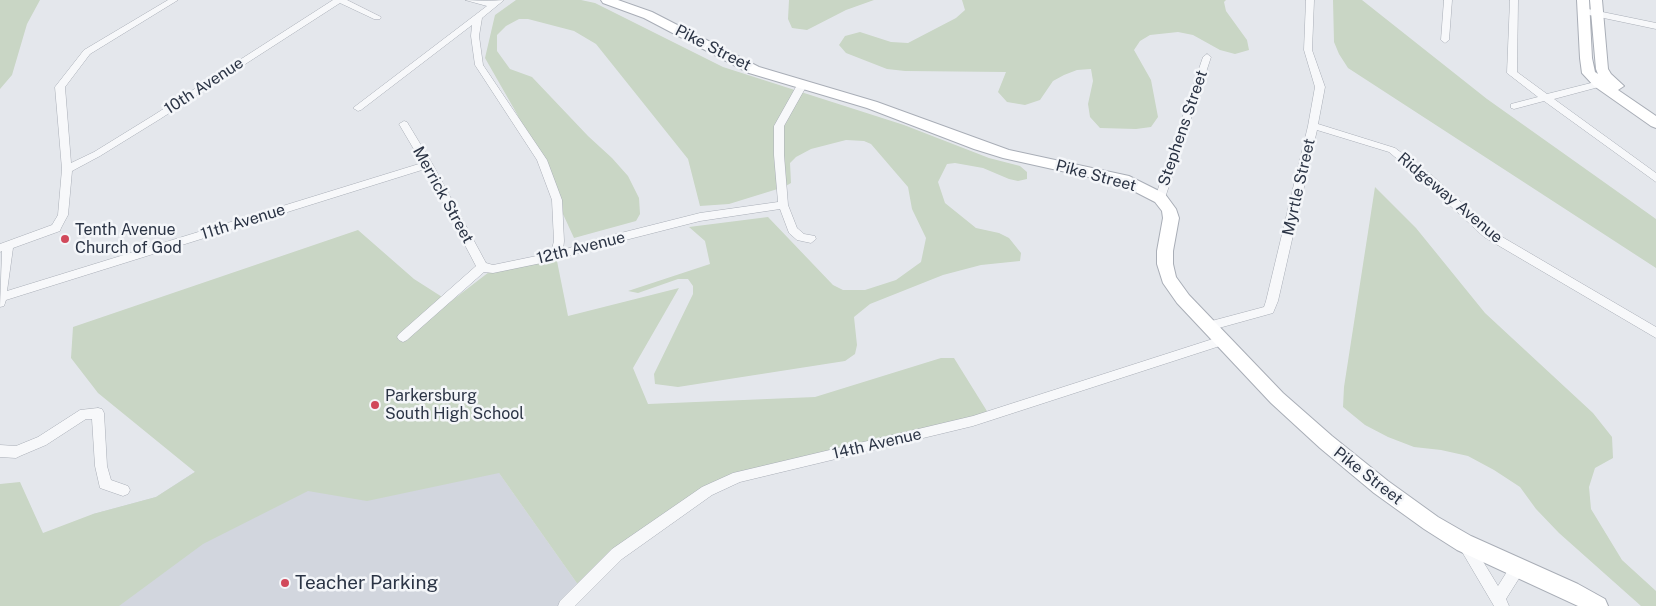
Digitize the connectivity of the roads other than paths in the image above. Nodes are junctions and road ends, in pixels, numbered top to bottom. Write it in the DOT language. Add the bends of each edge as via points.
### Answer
graph roads {
  1 [pos="174,0"];
  2 [pos="339,0"];
  3 [pos="469,0"];
  4 [pos="607,0"];
  5 [pos="1310,0"];
  6 [pos="1448,0"];
  7 [pos="1514,0"];
  8 [pos="498,2"];
  9 [pos="1591,4"];
  10 [pos="376,17"];
  11 [pos="478,17"];
  12 [pos="1656,26"];
  13 [pos="1445,40"];
  14 [pos="1207,57"];
  15 [pos="1605,82"];
  16 [pos="802,85"];
  17 [pos="1546,98"];
  18 [pos="1514,106"];
  19 [pos="358,108"];
  20 [pos="1656,112"];
  21 [pos="1656,123"];
  22 [pos="404,124"];
  23 [pos="1313,126"];
  24 [pos="428,165"];
  25 [pos="67,169"];
  26 [pos="1656,178"];
  27 [pos="1160,198"];
  28 [pos="783,205"];
  29 [pos="811,239"];
  30 [pos="4,246"];
  31 [pos="556,256"];
  32 [pos="482,267"];
  33 [pos="1,301"];
  34 [pos="1208,326"];
  35 [pos="1656,333"];
  36 [pos="403,337"];
  37 [pos="1222,341"];
  38 [pos="0,451"];
  39 [pos="123,490"];
  40 [pos="1464,543"];
  41 [pos="1518,567"];
  42 [pos="1500,603"];
  43 [pos="565,606"];
  44 [pos="1598,606"];
  1 -- 25 [label="street" via="88,52 60,87"];
  2 -- 10 [label="street"];
  2 -- 25 [label="street, 10th Avenue" via="157,117"];
  3 -- 8 [label="street" via="488,4"];
  4 -- 16 [label="main road, Pike Street" via="670,26 754,70"];
  5 -- 23 [label="street, Myrtle Street" via="1308,50 1320,87"];
  6 -- 13 [label="street"];
  7 -- 17 [label="street" via="1512,73"];
  8 -- 11 [label="street"];
  9 -- 12 [label="street"];
  9 -- 15 [label="main road" via="1586,66 1589,74"];
  11 -- 19 [label="street"];
  11 -- 31 [label="street" via="475,36 479,65 542,160 557,200 559,241"];
  14 -- 27 [label="street, Stephens Street"];
  15 -- 17 [label="street"];
  15 -- 20 [label="main road"];
  15 -- 21 [label="main road"];
  16 -- 27 [label="main road, Pike Street" via="872,105 1008,155 1124,180"];
  16 -- 28 [label="street" via="779,126"];
  17 -- 18 [label="street"];
  17 -- 26 [label="street"];
  22 -- 24 [label="street, Merrick Street"];
  23 -- 34 [label="street, Myrtle Street" via="1269,310"];
  23 -- 35 [label="street, Ridgeway Avenue" via="1392,150 1488,234"];
  24 -- 32 [label="street, Merrick Street"];
  24 -- 33 [label="street, 11th Avenue"];
  25 -- 30 [label="street" via="63,215 56,228"];
  27 -- 34 [label="main road, Pike Street" via="1169,209 1171,218 1165,251 1169,279"];
  28 -- 29 [label="street" via="793,230 801,238"];
  28 -- 31 [label="street, 12th Avenue" via="691,219"];
  30 -- 33 [label="street"];
  31 -- 32 [label="street, 12th Avenue" via="494,269"];
  32 -- 36 [label="street"];
  34 -- 37 [label="main road, Pike Street"];
  37 -- 40 [label="main road, Pike Street" via="1277,398 1326,442 1388,492"];
  37 -- 43 [label="street, 14th Avenue" via="973,421 738,477 707,490 617,554"];
  38 -- 39 [label="street" via="16,452 42,441 84,414 98,413 105,484"];
  40 -- 41 [label="main road, Pike Street"];
  40 -- 42 [label="street"];
  41 -- 42 [label="street"];
  41 -- 44 [label="main road, Pike Street"];
}
